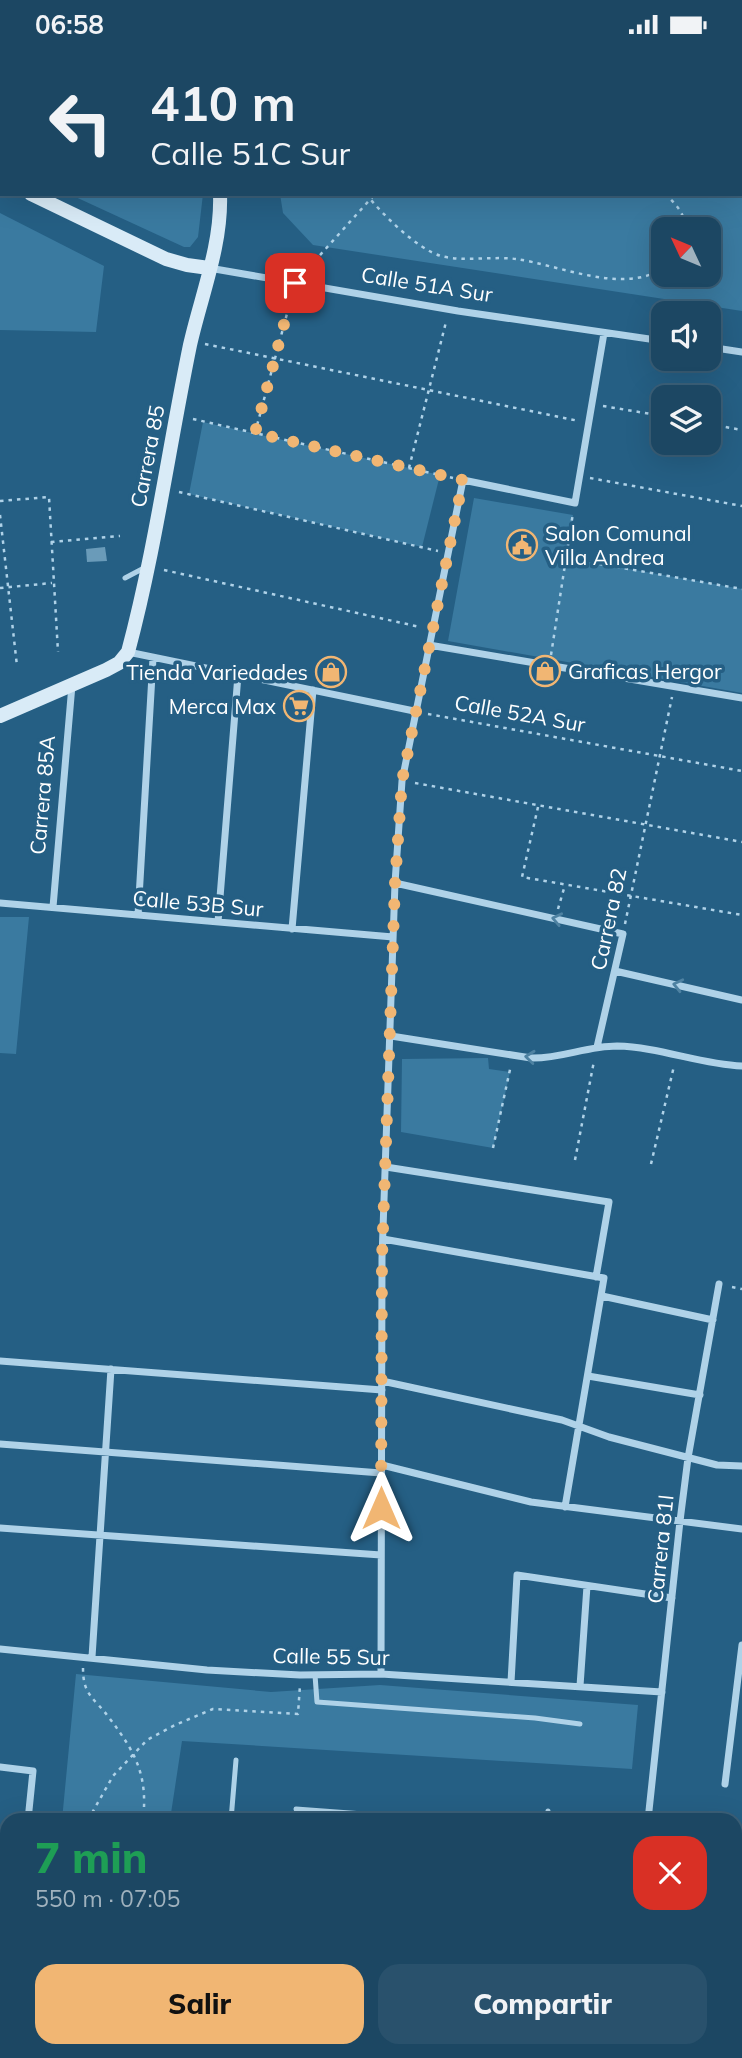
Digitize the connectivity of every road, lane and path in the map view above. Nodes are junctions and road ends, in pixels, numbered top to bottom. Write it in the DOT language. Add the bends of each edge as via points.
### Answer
graph roads {
  1 [pos="35,196"];
  2 [pos="220,196"];
  3 [pos="368,196"];
  4 [pos="373,196"];
  5 [pos="668,196"];
  6 [pos="371,199"];
  7 [pos="683,217"];
  8 [pos="209,268"];
  9 [pos="651,274"];
  10 [pos="295,283"];
  11 [pos="450,310"];
  12 [pos="604,333"];
  13 [pos="651,339"];
  14 [pos="191,341"];
  15 [pos="721,349"];
  16 [pos="742,352"];
  17 [pos="275,358"];
  18 [pos="429,390"];
  19 [pos="592,404"];
  20 [pos="651,414"];
  21 [pos="176,415"];
  22 [pos="589,423"];
  23 [pos="721,426"];
  24 [pos="742,430"];
  25 [pos="255,433"];
  26 [pos="409,468"];
  27 [pos="580,476"];
  28 [pos="463,480"];
  29 [pos="163,488"];
  30 [pos="0,501"];
  31 [pos="575,503"];
  32 [pos="742,506"];
  33 [pos="0,515"];
  34 [pos="120,536"];
  35 [pos="51,542"];
  36 [pos="448,554"];
  37 [pos="566,558"];
  38 [pos="147,566"];
  39 [pos="125,578"];
  40 [pos="54,583"];
  41 [pos="0,588"];
  42 [pos="8,588"];
  43 [pos="742,589"];
  44 [pos="432,629"];
  45 [pos="429,645"];
  46 [pos="58,652"];
  47 [pos="128,652"];
  48 [pos="153,658"];
  49 [pos="549,664"];
  50 [pos="17,666"];
  51 [pos="238,675"];
  52 [pos="72,685"];
  53 [pos="675,686"];
  54 [pos="313,691"];
  55 [pos="742,698"];
  56 [pos="414,711"];
  57 [pos="0,716"];
  58 [pos="660,756"];
  59 [pos="742,771"];
  60 [pos="402,781"];
  61 [pos="538,806"];
  62 [pos="646,825"];
  63 [pos="742,842"];
  64 [pos="395,883"];
  65 [pos="565,884"];
  66 [pos="631,896"];
  67 [pos="0,903"];
  68 [pos="53,907"];
  69 [pos="138,915"];
  70 [pos="742,915"];
  71 [pos="555,919"];
  72 [pos="218,922"];
  73 [pos="292,929"];
  74 [pos="623,934"];
  75 [pos="393,937"];
  76 [pos="615,971"];
  77 [pos="742,1000"];
  78 [pos="391,1036"];
  79 [pos="597,1047"];
  80 [pos="513,1055"];
  81 [pos="677,1056"];
  82 [pos="742,1066"];
  83 [pos="493,1147"];
  84 [pos="575,1160"];
  85 [pos="651,1164"];
  86 [pos="386,1167"];
  87 [pos="383,1240"];
  88 [pos="600,1278"];
  89 [pos="719,1284"];
  90 [pos="601,1296"];
  91 [pos="713,1320"];
  92 [pos="0,1361"];
  93 [pos="111,1369"];
  94 [pos="588,1376"];
  95 [pos="382,1386"];
  96 [pos="700,1395"];
  97 [pos="579,1426"];
  98 [pos="0,1444"];
  99 [pos="105,1452"];
  100 [pos="688,1458"];
  101 [pos="739,1467"];
  102 [pos="381,1469"];
  103 [pos="565,1507"];
  104 [pos="680,1521"];
  105 [pos="0,1528"];
  106 [pos="742,1529"];
  107 [pos="100,1535"];
  108 [pos="381,1555"];
  109 [pos="587,1586"];
  110 [pos="671,1598"];
  111 [pos="742,1645"];
  112 [pos="0,1649"];
  113 [pos="82,1656"];
  114 [pos="92,1657"];
  115 [pos="381,1674"];
  116 [pos="300,1675"];
  117 [pos="316,1675"];
  118 [pos="510,1682"];
  119 [pos="580,1686"];
  120 [pos="662,1692"];
  121 [pos="580,1724"];
  122 [pos="134,1754"];
  123 [pos="236,1760"];
  124 [pos="0,1767"];
  125 [pos="725,1784"];
  126 [pos="296,1809"];
  127 [pos="29,1813"];
  128 [pos="92,1813"];
  129 [pos="145,1813"];
  130 [pos="232,1813"];
  131 [pos="350,1813"];
  132 [pos="649,1813"];
  1 -- 8 [label="street, Calle 51A Sur" via="166,259"];
  2 -- 8 [label="street" via="220,222"];
  3 -- 6 [label="path"];
  4 -- 6 [label="path"];
  5 -- 7 [label="path"];
  6 -- 9 [label="path" via="418,244 441,256 515,259 565,272 629,279"];
  6 -- 10 [label="path"];
  8 -- 10 [label="street, Calle 51A Sur"];
  8 -- 14 [label="street, Carrera 85"];
  10 -- 11 [label="street, Calle 51A Sur"];
  10 -- 17 [label="path"];
  11 -- 12 [label="street, Calle 51A Sur"];
  11 -- 18 [label="path"];
  12 -- 13 [label="street, Calle 51A Sur"];
  12 -- 19 [label="street"];
  14 -- 17 [label="path"];
  14 -- 21 [label="street, Carrera 85"];
  15 -- 16 [label="street"];
  17 -- 18 [label="path"];
  17 -- 25 [label="path"];
  18 -- 22 [label="path"];
  18 -- 26 [label="path"];
  19 -- 20 [label="path"];
  19 -- 22 [label="street"];
  21 -- 25 [label="path"];
  21 -- 29 [label="street, Carrera 85"];
  22 -- 27 [label="street"];
  23 -- 24 [label="path"];
  25 -- 26 [label="path"];
  26 -- 28 [label="path"];
  27 -- 31 [label="street"];
  27 -- 32 [label="path"];
  28 -- 31 [label="street"];
  28 -- 36 [label="street"];
  29 -- 36 [label="path"];
  29 -- 38 [label="street, Carrera 85"];
  30 -- 35 [label="path" via="49,497"];
  31 -- 37 [label="path"];
  33 -- 42 [label="path"];
  34 -- 35 [label="path"];
  35 -- 40 [label="path"];
  36 -- 44 [label="street"];
  37 -- 43 [label="path"];
  37 -- 49 [label="path"];
  38 -- 39 [label="lane"];
  38 -- 44 [label="path"];
  38 -- 47 [label="street, Carrera 85"];
  40 -- 42 [label="path"];
  40 -- 46 [label="path"];
  41 -- 42 [label="path"];
  42 -- 50 [label="path"];
  44 -- 45 [label="street"];
  45 -- 49 [label="street"];
  45 -- 56 [label="street"];
  47 -- 48 [label="street"];
  47 -- 52 [label="street" via="119,663"];
  48 -- 51 [label="street"];
  48 -- 69 [label="street"];
  49 -- 53 [label="street"];
  51 -- 54 [label="street"];
  51 -- 72 [label="street"];
  52 -- 57 [label="street"];
  52 -- 68 [label="street, Carrera 85A"];
  53 -- 55 [label="street"];
  53 -- 58 [label="path, Carrera 82"];
  54 -- 56 [label="street"];
  54 -- 73 [label="street"];
  56 -- 58 [label="path, Calle 52A Sur"];
  56 -- 60 [label="street"];
  58 -- 59 [label="path, Calle 52A Sur"];
  58 -- 62 [label="path, Carrera 82"];
  60 -- 61 [label="path"];
  60 -- 64 [label="street"];
  61 -- 62 [label="path"];
  61 -- 65 [label="path" via="522,877"];
  62 -- 63 [label="path"];
  62 -- 66 [label="path, Carrera 82"];
  64 -- 71 [label="street"];
  64 -- 75 [label="street"];
  65 -- 66 [label="path"];
  65 -- 71 [label="path"];
  66 -- 70 [label="path"];
  66 -- 74 [label="path, Carrera 82"];
  67 -- 68 [label="street, Calle 53B Sur"];
  68 -- 69 [label="street, Calle 53B Sur"];
  69 -- 72 [label="street, Calle 53B Sur"];
  74 -- 71 [label="street, one-way"];
  72 -- 73 [label="street, Calle 53B Sur"];
  73 -- 75 [label="street, Calle 53B Sur"];
  74 -- 76 [label="street, Carrera 82"];
  75 -- 78 [label="street"];
  77 -- 76 [label="street, one-way"];
  76 -- 79 [label="street, Carrera 82"];
  78 -- 80 [label="street"];
  78 -- 86 [label="street"];
  79 -- 80 [label="street, one-way" via="543,1058"];
  79 -- 81 [label="street" via="632,1047"];
  79 -- 84 [label="path"];
  80 -- 83 [label="path"];
  81 -- 82 [label="street"];
  81 -- 85 [label="path"];
  86 -- 87 [label="street"];
  86 -- 88 [label="street" via="609,1202"];
  87 -- 88 [label="street"];
  87 -- 95 [label="street"];
  88 -- 90 [label="street"];
  89 -- 91 [label="street, Carrera 81I"];
  90 -- 91 [label="street"];
  90 -- 94 [label="street"];
  91 -- 96 [label="street, Carrera 81I"];
  92 -- 93 [label="street"];
  93 -- 95 [label="street"];
  93 -- 99 [label="street"];
  94 -- 96 [label="street"];
  94 -- 97 [label="street"];
  95 -- 97 [label="street"];
  95 -- 102 [label="street"];
  96 -- 100 [label="street, Carrera 81I"];
  97 -- 100 [label="street"];
  97 -- 103 [label="street"];
  98 -- 99 [label="street"];
  99 -- 102 [label="street"];
  99 -- 107 [label="street"];
  100 -- 101 [label="street"];
  100 -- 104 [label="street, Carrera 81I"];
  102 -- 103 [label="street"];
  102 -- 108 [label="street"];
  103 -- 104 [label="street"];
  104 -- 106 [label="street"];
  104 -- 110 [label="street, Carrera 81I"];
  105 -- 107 [label="street"];
  107 -- 108 [label="street"];
  107 -- 114 [label="street"];
  108 -- 115 [label="street"];
  109 -- 110 [label="street"];
  109 -- 118 [label="street" via="517,1575"];
  109 -- 119 [label="street"];
  110 -- 120 [label="street, Carrera 81I"];
  111 -- 125 [label="street"];
  112 -- 113 [label="street, Calle 55 Sur"];
  113 -- 114 [label="street, Calle 55 Sur"];
  113 -- 122 [label="path" via="83,1686"];
  114 -- 116 [label="street, Calle 55 Sur"];
  115 -- 117 [label="street, Calle 55 Sur"];
  115 -- 118 [label="street, Calle 55 Sur"];
  116 -- 117 [label="street, Calle 55 Sur"];
  116 -- 122 [label="path" via="298,1714 213,1709 147,1740"];
  117 -- 121 [label="lane" via="317,1702"];
  118 -- 119 [label="street, Calle 55 Sur"];
  119 -- 120 [label="street, Calle 55 Sur"];
  120 -- 132 [label="street, Carrera 81I"];
  122 -- 128 [label="path" via="113,1776"];
  122 -- 129 [label="path" via="146,1794"];
  123 -- 130 [label="lane"];
  124 -- 127 [label="street" via="33,1771"];
  126 -- 131 [label="lane"];
}
